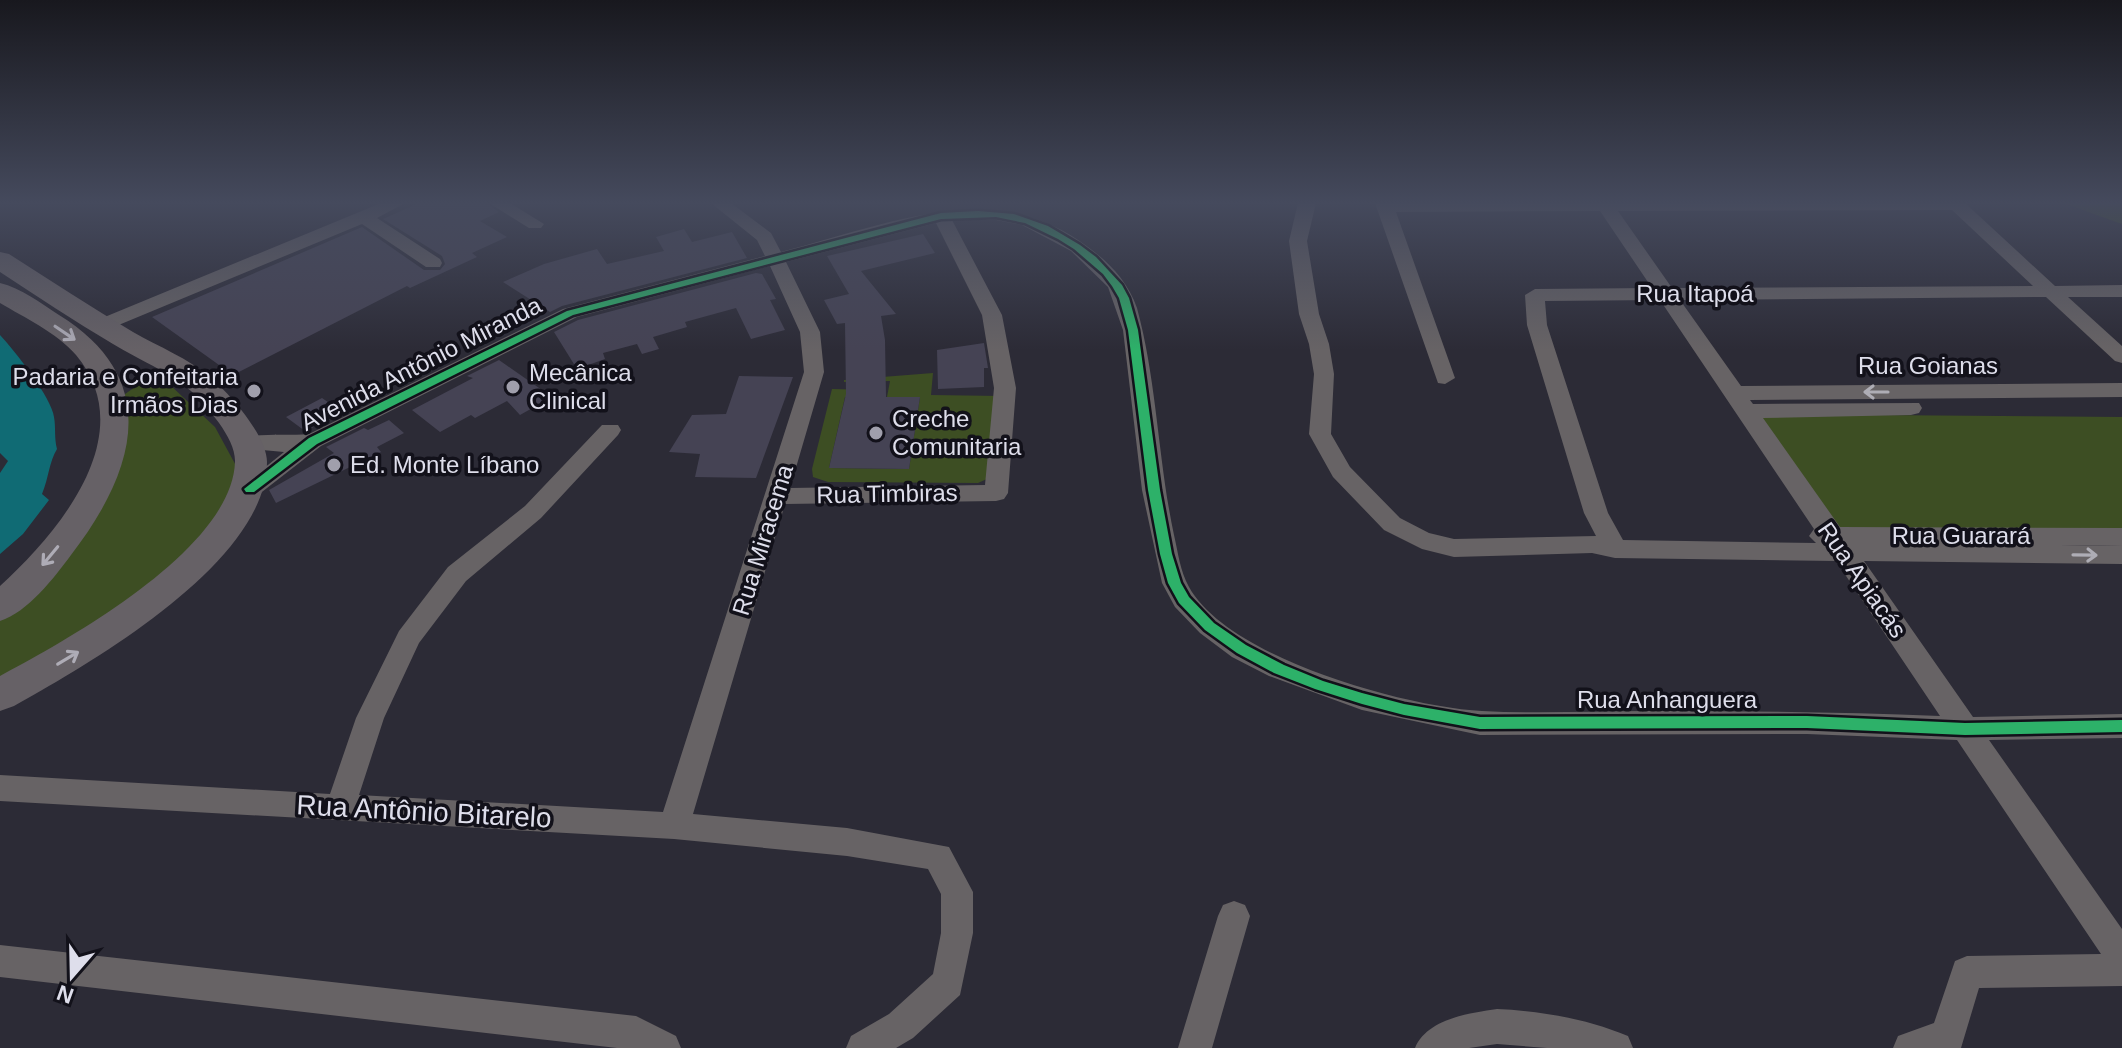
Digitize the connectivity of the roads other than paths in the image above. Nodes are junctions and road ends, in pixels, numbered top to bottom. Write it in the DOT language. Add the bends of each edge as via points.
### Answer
graph roads {
  1 [pos="279,252"];
  2 [pos="416,252"];
  3 [pos="772,252"];
  4 [pos="796,252"];
  5 [pos="959,252"];
  6 [pos="1083,252"];
  7 [pos="1300,252"];
  8 [pos="1401,252"];
  9 [pos="1636,252"];
  10 [pos="2007,252"];
  11 [pos="775,257"];
  12 [pos="0,260"];
  13 [pos="433,263"];
  14 [pos="0,291"];
  15 [pos="2122,291"];
  16 [pos="2050,292"];
  17 [pos="1665,294"];
  18 [pos="102,325"];
  19 [pos="2122,357"];
  20 [pos="179,368"];
  21 [pos="1445,378"];
  22 [pos="2122,390"];
  23 [pos="113,394"];
  24 [pos="1740,402"];
  25 [pos="2122,405"];
  26 [pos="610,430"];
  27 [pos="313,441"];
  28 [pos="250,443"];
  29 [pos="250,489"];
  30 [pos="777,496"];
  31 [pos="2122,537"];
  32 [pos="1605,543"];
  33 [pos="1838,544"];
  34 [pos="1992,545"];
  35 [pos="2122,555"];
  36 [pos="0,607"];
  37 [pos="1227,641"];
  38 [pos="0,695"];
  39 [pos="2122,726"];
  40 [pos="1965,729"];
  41 [pos="0,788"];
  42 [pos="341,806"];
  43 [pos="674,826"];
  44 [pos="1234,916"];
  45 [pos="2122,957"];
  46 [pos="0,961"];
  47 [pos="2122,970"];
  48 [pos="1946,1042"];
  49 [pos="664,1048"];
  50 [pos="863,1048"];
  51 [pos="1195,1048"];
  52 [pos="1432,1048"];
  53 [pos="1616,1048"];
  54 [pos="1910,1048"];
  1 -- 18 [label="street"];
  2 -- 13 [label="street"];
  3 -- 11 [label="street, Rua Miracema"];
  4 -- 11 [label="street, Avenida Antônio Miranda"];
  5 -- 30 [label="street, Rua Timbiras" via="992,315 1005,388 996,493"];
  6 -- 37 [label="street, Avenida Antônio Miranda" via="1104,269 1123,297 1171,572 1182,597"];
  7 -- 32 [label="street, Rua Guarará" via="1324,374 1320,434 1341,472 1392,524 1422,540 1454,548"];
  8 -- 21 [label="street"];
  9 -- 17 [label="street, Rua Apiacás"];
  10 -- 16 [label="street"];
  11 -- 27 [label="street, Avenida Antônio Miranda" via="570,313"];
  11 -- 30 [label="street, Rua Miracema" via="810,332 814,372"];
  12 -- 18 [label="highway"];
  14 -- 23 [label="highway, one-way" via="89,351"];
  15 -- 16 [label="street, Rua Itapoá"];
  16 -- 17 [label="street, Rua Itapoá"];
  16 -- 19 [label="street"];
  17 -- 24 [label="street, Rua Apiacás"];
  17 -- 32 [label="street, Rua Itapoá" via="1535,295 1537,325"];
  18 -- 20 [label="highway"];
  20 -- 23 [label="highway" via="142,374"];
  20 -- 28 [label="highway" via="236,422"];
  22 -- 24 [label="street, Rua Goianas, one-way"];
  23 -- 36 [label="highway, one-way" via="116,441 93,498 44,563"];
  24 -- 25 [label="street, Rua Goianas"];
  24 -- 33 [label="street, Rua Apiacás"];
  26 -- 42 [label="street" via="533,512 457,574 408,638 370,718"];
  27 -- 28 [label="street, Avenida Antônio Miranda"];
  27 -- 29 [label="street, Avenida Antônio Miranda"];
  28 -- 29 [label="highway"];
  38 -- 29 [label="highway, one-way" via="66,660 164,592 199,558"];
  30 -- 43 [label="street, Rua Miracema"];
  31 -- 34 [label="street, Rua Guarará"];
  32 -- 33 [label="street, Rua Guarará"];
  33 -- 34 [label="street, Rua Guarará"];
  33 -- 40 [label="street, Rua Apiacás"];
  34 -- 35 [label="street, Rua Guarará, one-way"];
  37 -- 40 [label="street, Rua Anhanguera" via="1315,682 1435,717 1480,723 1807,722"];
  39 -- 40 [label="street, Rua Anhanguera"];
  40 -- 45 [label="street, Rua Apiacás"];
  41 -- 42 [label="street, Rua Antônio Bitarelo"];
  42 -- 43 [label="street, Rua Antônio Bitarelo"];
  43 -- 50 [label="street, Rua Antônio Bitarelo" via="847,842 938,857 957,892 957,933 948,983 901,1026"];
  44 -- 51 [label="street"];
  46 -- 49 [label="street" via="636,1033"];
  47 -- 48 [label="street" via="1967,972"];
  48 -- 54 [label="street"];
  52 -- 53 [label="street" via="1448,1035 1527,1028"];
}
